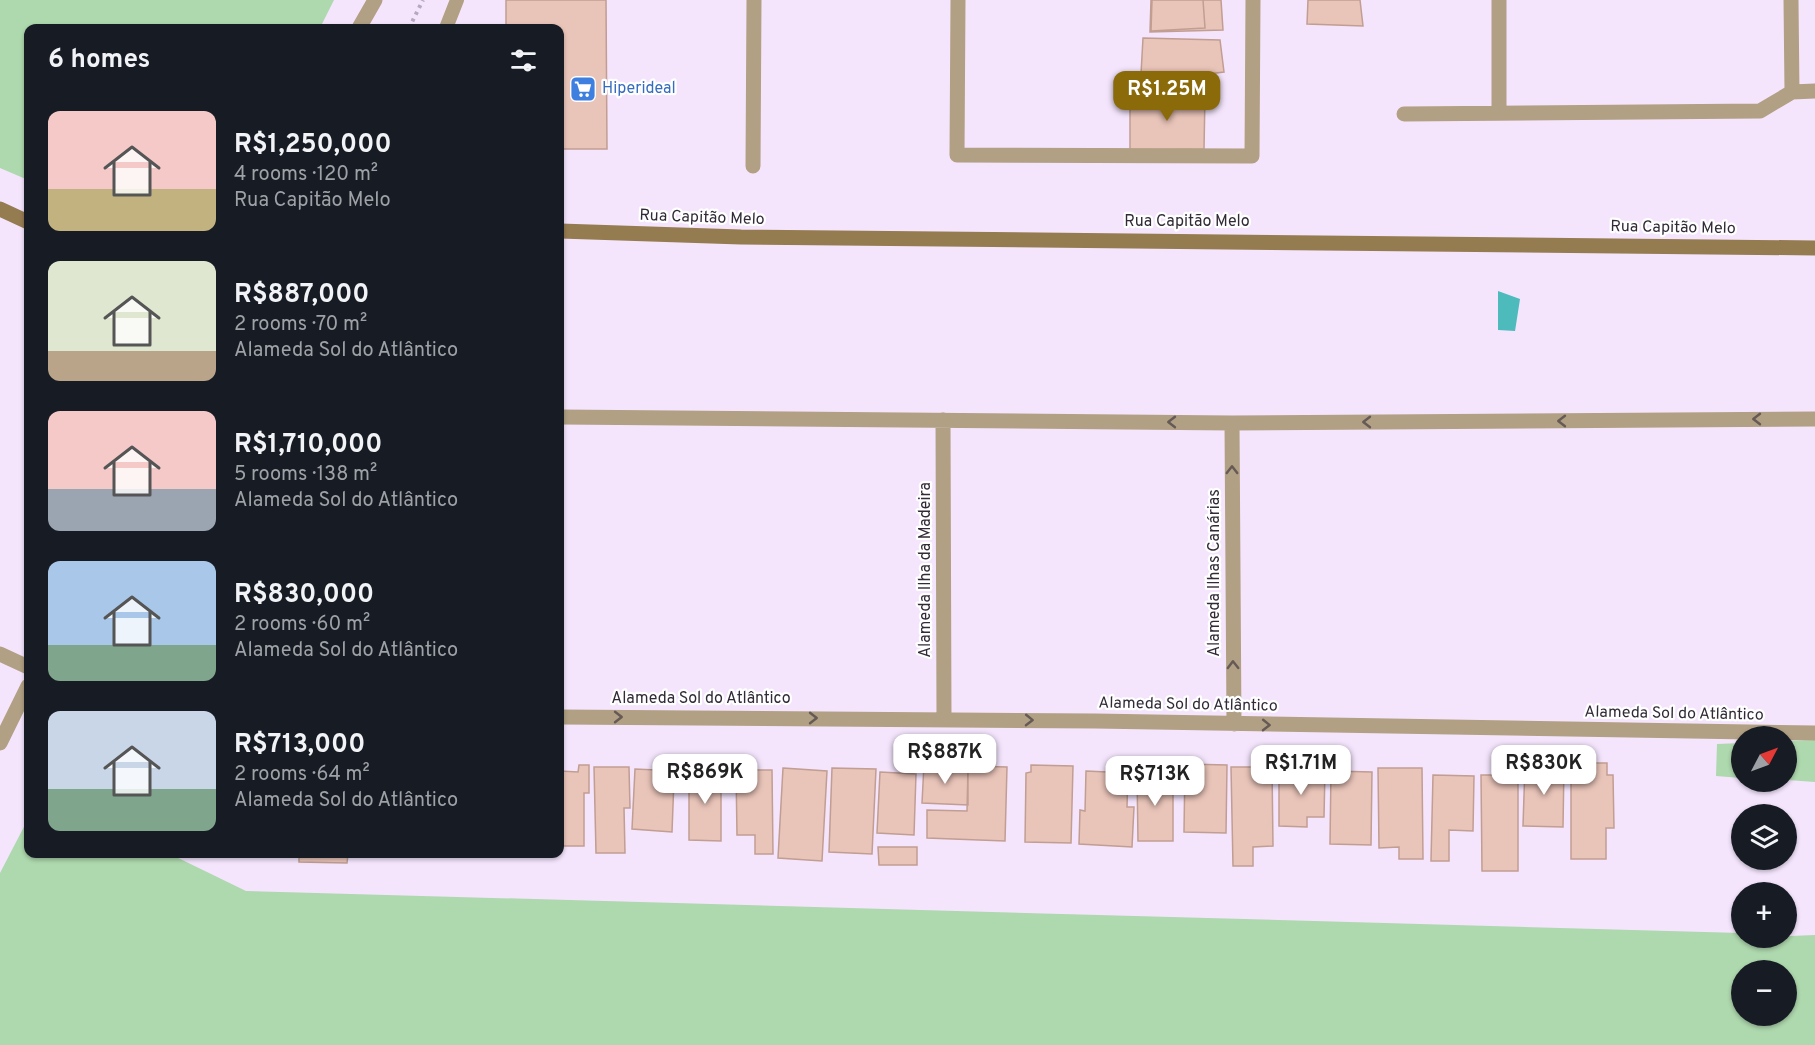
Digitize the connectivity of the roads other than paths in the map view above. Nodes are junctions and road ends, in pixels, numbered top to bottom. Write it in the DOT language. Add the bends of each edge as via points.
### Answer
graph roads {
  1 [pos="375,0"];
  2 [pos="457,0"];
  3 [pos="754,0"];
  4 [pos="958,0"];
  5 [pos="1253,0"];
  6 [pos="1499,0"];
  7 [pos="1791,0"];
  8 [pos="360,24"];
  9 [pos="370,24"];
  10 [pos="448,24"];
  11 [pos="1792,92"];
  12 [pos="1815,92"];
  13 [pos="1499,113"];
  14 [pos="1404,114"];
  15 [pos="753,166"];
  16 [pos="0,209"];
  17 [pos="24,220"];
  18 [pos="564,231"];
  19 [pos="1815,248"];
  20 [pos="564,417"];
  21 [pos="1815,419"];
  22 [pos="943,420"];
  23 [pos="1232,423"];
  24 [pos="0,654"];
  25 [pos="24,665"];
  26 [pos="24,694"];
  27 [pos="564,717"];
  28 [pos="944,719"];
  29 [pos="1234,724"];
  30 [pos="1815,733"];
  31 [pos="0,743"];
  1 -- 8 [label="street"];
  1 -- 9 [label="street"];
  2 -- 10 [label="lane"];
  3 -- 15 [label="street"];
  4 -- 5 [label="street" via="957,155 1217,156 1252,156"];
  6 -- 13 [label="street"];
  7 -- 11 [label="street"];
  11 -- 12 [label="street"];
  11 -- 13 [label="street" via="1760,111"];
  13 -- 14 [label="street"];
  16 -- 17 [label="main road"];
  18 -- 19 [label="main road, Rua Capitão Melo" via="741,237"];
  20 -- 22 [label="street"];
  21 -- 23 [label="street, one-way"];
  23 -- 22 [label="street, one-way"];
  22 -- 28 [label="street, Alameda Ilha da Madeira"];
  29 -- 23 [label="street, Alameda Ilhas Canárias, one-way"];
  24 -- 25 [label="street"];
  26 -- 31 [label="street"];
  27 -- 28 [label="street, Alameda Sol do Atlântico, one-way"];
  28 -- 29 [label="street, Alameda Sol do Atlântico, one-way"];
  29 -- 30 [label="street, Alameda Sol do Atlântico, one-way"];
}
